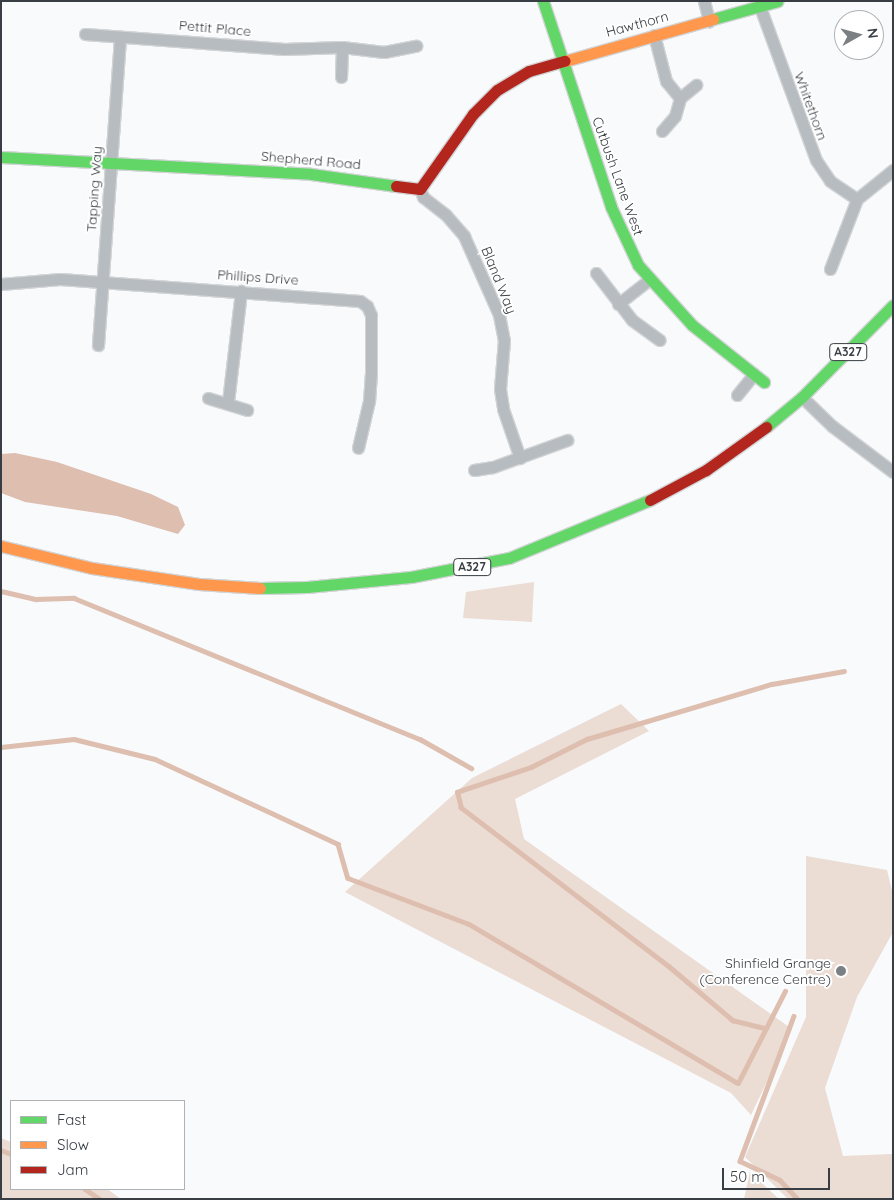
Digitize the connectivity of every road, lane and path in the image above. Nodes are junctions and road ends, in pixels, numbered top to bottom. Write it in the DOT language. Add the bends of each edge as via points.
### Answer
graph roads {
  1 [pos="543,1"];
  2 [pos="704,1"];
  3 [pos="778,1"];
  4 [pos="760,7"];
  5 [pos="709,20"];
  6 [pos="85,34"];
  7 [pos="654,35"];
  8 [pos="120,36"];
  9 [pos="416,46"];
  10 [pos="342,47"];
  11 [pos="562,60"];
  12 [pos="342,77"];
  13 [pos="696,85"];
  14 [pos="680,98"];
  15 [pos="662,131"];
  16 [pos="1,157"];
  17 [pos="110,162"];
  18 [pos="893,170"];
  19 [pos="420,189"];
  20 [pos="857,199"];
  21 [pos="830,269"];
  22 [pos="596,274"];
  23 [pos="649,280"];
  24 [pos="102,282"];
  25 [pos="1,284"];
  26 [pos="242,291"];
  27 [pos="618,304"];
  28 [pos="893,305"];
  29 [pos="660,340"];
  30 [pos="98,345"];
  31 [pos="754,374"];
  32 [pos="764,382"];
  33 [pos="737,395"];
  34 [pos="802,397"];
  35 [pos="208,398"];
  36 [pos="228,402"];
  37 [pos="247,410"];
  38 [pos="567,440"];
  39 [pos="358,448"];
  40 [pos="520,458"];
  41 [pos="474,470"];
  42 [pos="893,472"];
  43 [pos="1,546"];
  1 -- 11 [label="street, Cutbush Lane West"];
  2 -- 5 [label="street"];
  3 -- 4 [label="street, Hawthorn"];
  4 -- 5 [label="street, Hawthorn"];
  4 -- 20 [label="street, Whitethorn" via="816,160 830,181"];
  5 -- 7 [label="street, Hawthorn"];
  6 -- 8 [label="street, Pettit Place"];
  7 -- 11 [label="street, Hawthorn"];
  7 -- 14 [label="street" via="666,81"];
  8 -- 10 [label="street, Pettit Place" via="284,49"];
  8 -- 17 [label="street, Tapping Way"];
  9 -- 10 [label="street, Pettit Place" via="384,52"];
  10 -- 12 [label="street"];
  11 -- 19 [label="street" via="529,71 497,90 473,114"];
  11 -- 23 [label="street, Cutbush Lane West" via="622,237"];
  13 -- 14 [label="street"];
  14 -- 15 [label="street" via="675,116"];
  16 -- 17 [label="street, Shepherd Road"];
  17 -- 19 [label="street, Shepherd Road" via="311,174"];
  17 -- 24 [label="street, Tapping Way"];
  18 -- 20 [label="street"];
  19 -- 40 [label="street, Bland Way" via="423,197 446,214 464,236 499,315 504,340 501,395 510,434"];
  20 -- 21 [label="street"];
  22 -- 27 [label="street"];
  23 -- 27 [label="street"];
  23 -- 31 [label="street, Cutbush Lane West" via="692,325"];
  24 -- 25 [label="street, Phillips Drive" via="60,279"];
  24 -- 26 [label="street, Phillips Drive"];
  24 -- 30 [label="street, Tapping Way"];
  26 -- 36 [label="street"];
  26 -- 39 [label="street, Phillips Drive" via="350,299 367,306 371,315 369,401"];
  27 -- 29 [label="street" via="632,320"];
  28 -- 34 [label="street, A327"];
  31 -- 32 [label="street, Cutbush Lane West"];
  31 -- 33 [label="street"];
  34 -- 42 [label="street" via="832,426"];
  34 -- 43 [label="street, A327" via="706,470 651,500 532,550 444,573 315,586 220,586 92,568"];
  35 -- 36 [label="street"];
  36 -- 37 [label="street"];
  38 -- 40 [label="street"];
  40 -- 41 [label="street"];
}
